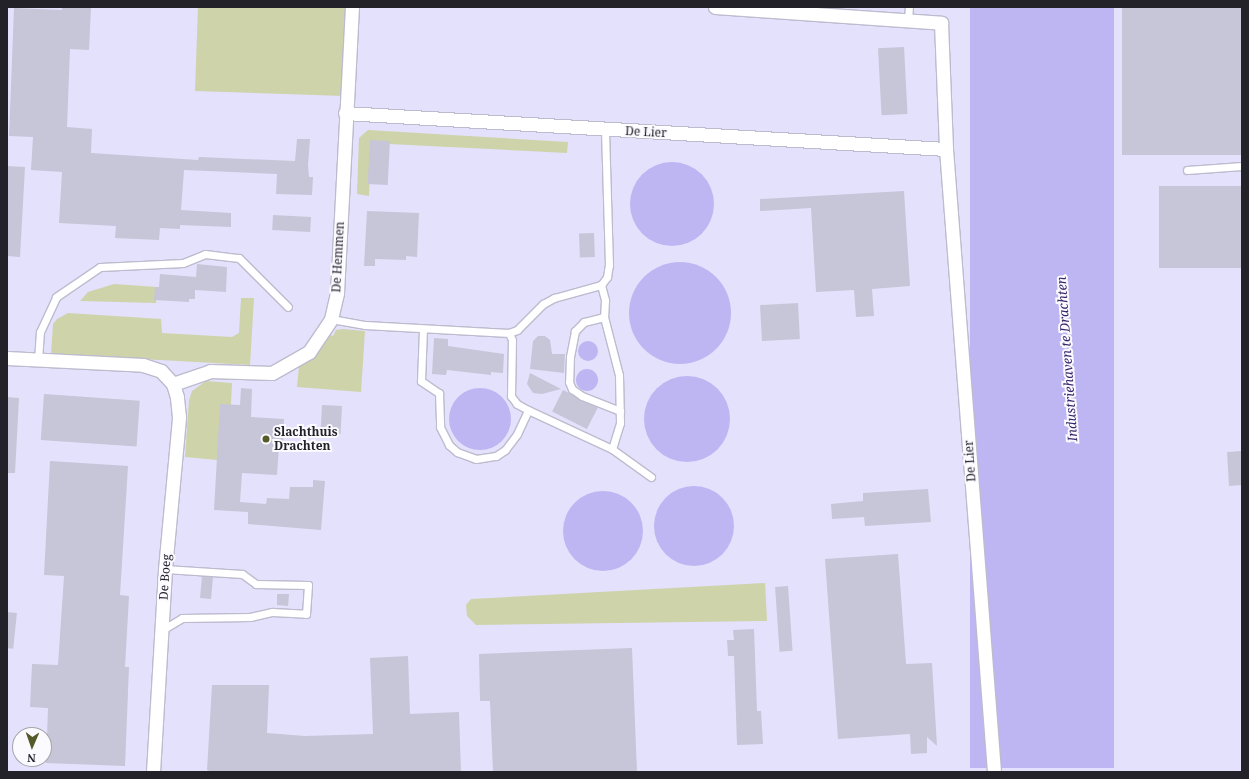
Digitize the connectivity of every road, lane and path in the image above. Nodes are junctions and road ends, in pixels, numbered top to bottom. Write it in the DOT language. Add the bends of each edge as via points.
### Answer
graph roads {
  1 [pos="352,7"];
  2 [pos="715,7"];
  3 [pos="909,7"];
  4 [pos="778,9"];
  5 [pos="827,11"];
  6 [pos="908,20"];
  7 [pos="345,113"];
  8 [pos="604,129"];
  9 [pos="946,149"];
  10 [pos="1242,166"];
  11 [pos="1187,170"];
  12 [pos="601,285"];
  13 [pos="288,307"];
  14 [pos="604,317"];
  15 [pos="331,319"];
  16 [pos="423,329"];
  17 [pos="509,333"];
  18 [pos="7,358"];
  19 [pos="38,360"];
  20 [pos="173,384"];
  21 [pos="528,410"];
  22 [pos="620,411"];
  23 [pos="612,449"];
  24 [pos="651,478"];
  25 [pos="165,569"];
  26 [pos="162,631"];
  27 [pos="153,772"];
  28 [pos="994,772"];
  1 -- 7 [label="street, De Hemmen"];
  2 -- 4 [label="street"];
  3 -- 6 [label="lane"];
  4 -- 5 [label="street"];
  5 -- 6 [label="street"];
  6 -- 9 [label="street, De Lier" via="941,23"];
  7 -- 8 [label="street, De Lier"];
  7 -- 15 [label="street, De Hemmen" via="337,293"];
  8 -- 9 [label="street, De Lier"];
  8 -- 12 [label="lane" via="609,265 607,277"];
  9 -- 28 [label="street, De Lier"];
  10 -- 11 [label="lane"];
  12 -- 14 [label="lane" via="605,300"];
  12 -- 17 [label="lane" via="554,298 543,304 517,330"];
  13 -- 19 [label="lane" via="239,258 205,254 183,263 100,267 56,297 40,332"];
  14 -- 22 [label="lane" via="616,360"];
  14 -- 22 [label="lane" via="584,322 575,331 569,382 582,396"];
  15 -- 16 [label="lane" via="365,326"];
  15 -- 20 [label="street, De Hemmen" via="309,352 272,372 210,371"];
  16 -- 17 [label="lane"];
  16 -- 21 [label="lane" via="420,381 439,393 440,427 449,445 457,452 476,459 496,456 512,443"];
  17 -- 21 [label="lane" via="512,340 511,396 516,404"];
  18 -- 19 [label="street"];
  19 -- 20 [label="street" via="143,365 161,371"];
  20 -- 25 [label="street, De Boeg" via="178,397 178,418"];
  21 -- 23 [label="lane"];
  22 -- 23 [label="lane"];
  23 -- 24 [label="lane"];
  25 -- 26 [label="street, De Boeg"];
  25 -- 26 [label="lane" via="242,574 256,584 308,585 306,614 272,612 250,617 182,618"];
  26 -- 27 [label="street, De Boeg"];
}
